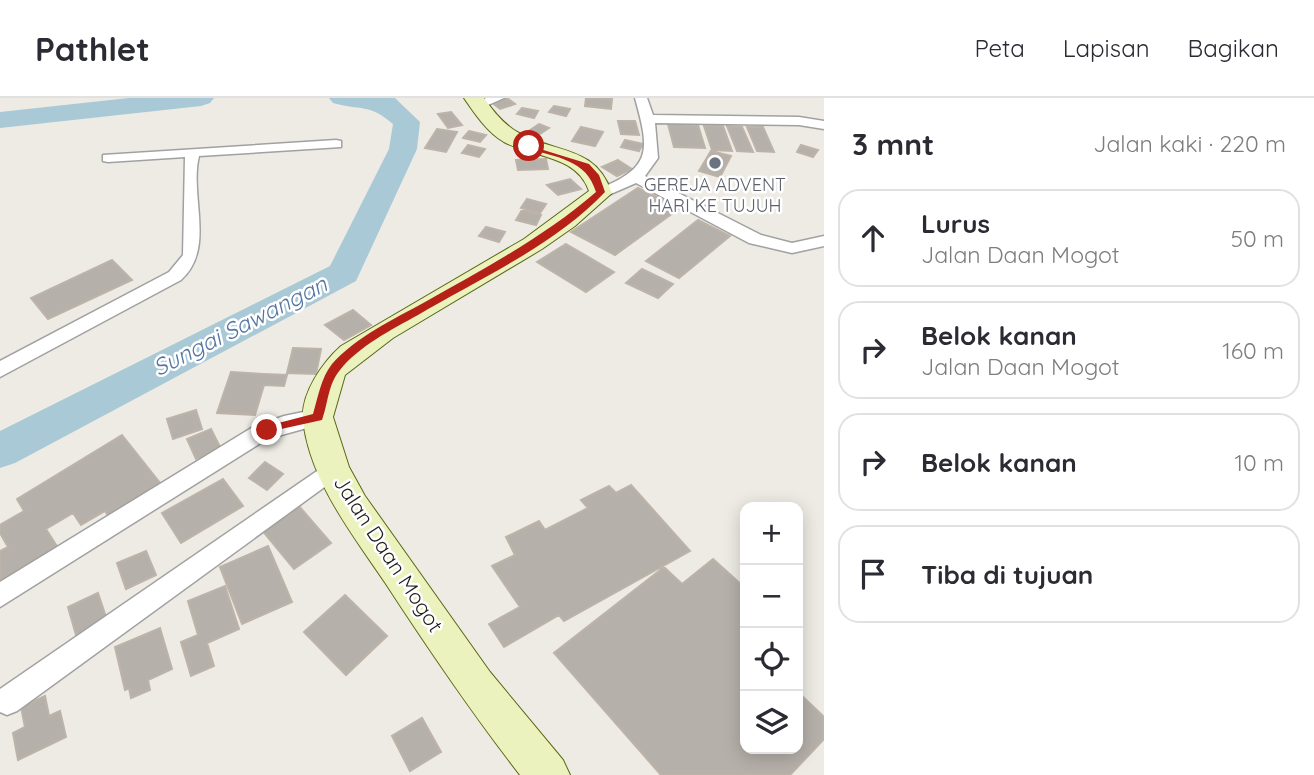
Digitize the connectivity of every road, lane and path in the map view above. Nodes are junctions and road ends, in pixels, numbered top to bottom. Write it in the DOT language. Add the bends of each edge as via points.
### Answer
graph roads {
  1 [pos="641,98"];
  2 [pos="484,100"];
  3 [pos="648,119"];
  4 [pos="824,125"];
  5 [pos="336,144"];
  6 [pos="194,152"];
  7 [pos="108,158"];
  8 [pos="635,177"];
  9 [pos="601,192"];
  10 [pos="824,241"];
  11 [pos="0,370"];
  12 [pos="318,417"];
  13 [pos="333,469"];
  14 [pos="0,595"];
  15 [pos="8,701"];
  16 [pos="548,775"];
  1 -- 3 [label="street"];
  2 -- 9 [label="main road" via="511,138 586,166"];
  3 -- 4 [label="street"];
  3 -- 8 [label="street" via="654,148"];
  5 -- 6 [label="street"];
  6 -- 7 [label="street"];
  6 -- 11 [label="street" via="190,164 191,255 185,267"];
  8 -- 9 [label="street"];
  8 -- 10 [label="street" via="771,244 794,248"];
  9 -- 12 [label="main road" via="533,244 351,353 328,380"];
  12 -- 13 [label="main road, Jalan Daan Mogot"];
  12 -- 14 [label="street" via="260,433"];
  13 -- 15 [label="street"];
  13 -- 16 [label="main road, Jalan Daan Mogot" via="353,506 476,686"];
}
